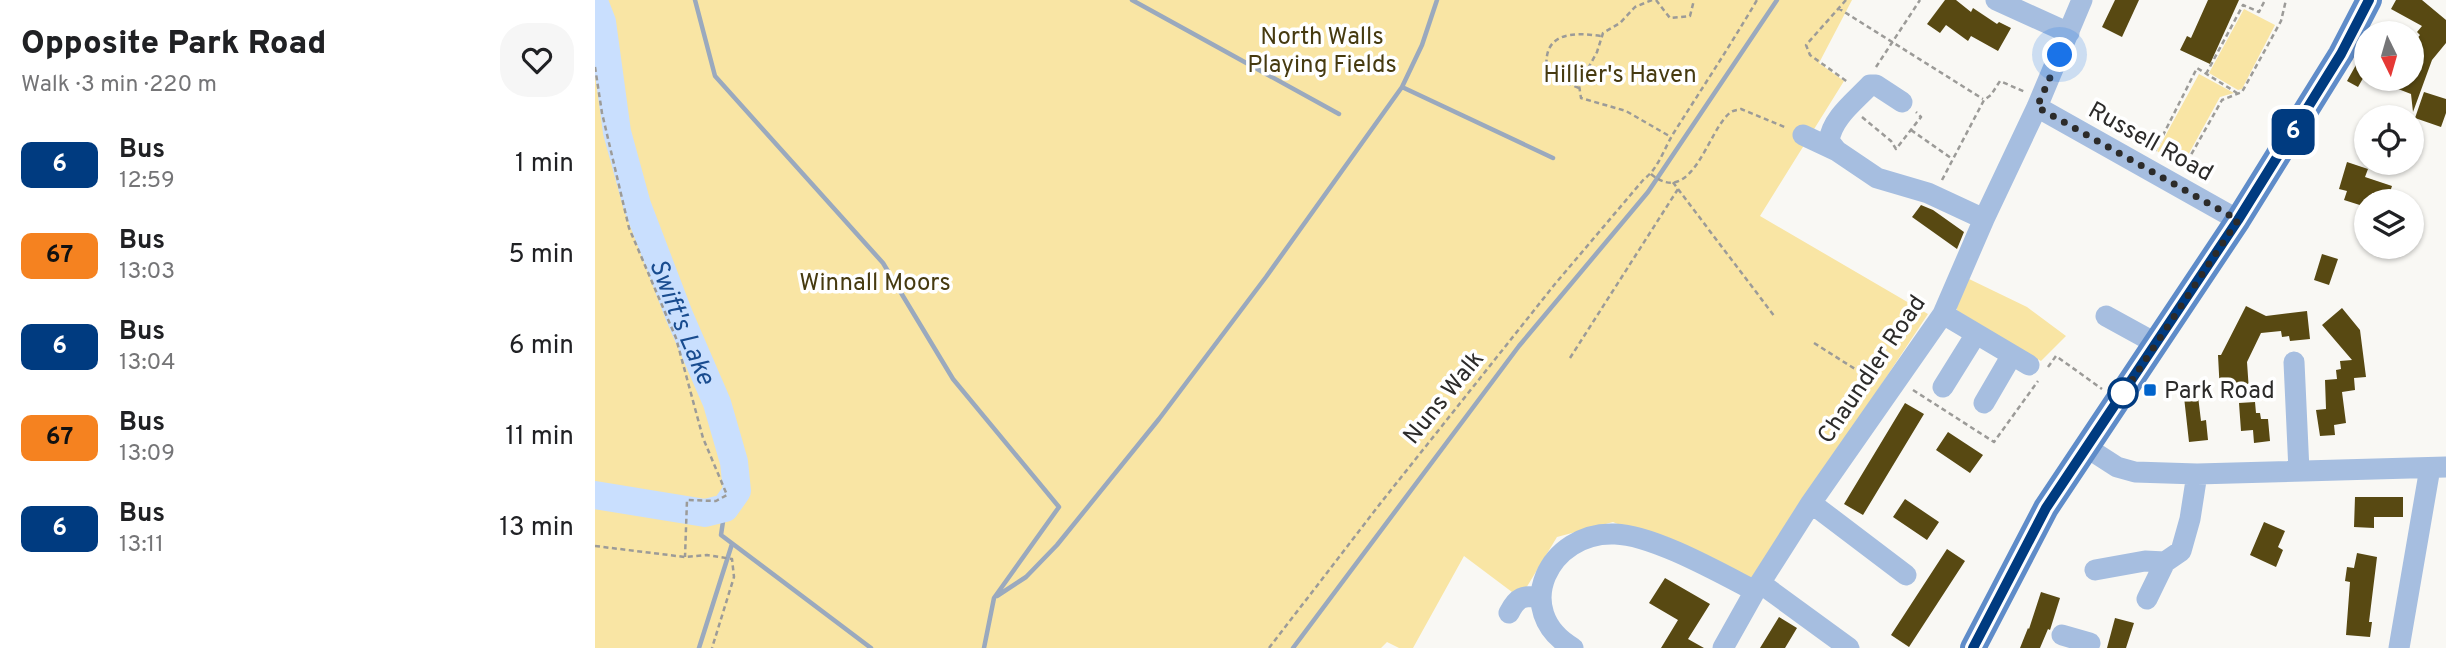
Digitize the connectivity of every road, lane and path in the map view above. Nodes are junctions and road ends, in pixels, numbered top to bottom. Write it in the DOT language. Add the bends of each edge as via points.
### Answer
graph roads {
  1 [pos="1654,0"];
  2 [pos="1694,0"];
  3 [pos="1757,0"];
  4 [pos="1846,0"];
  5 [pos="1920,0"];
  6 [pos="1996,0"];
  7 [pos="2082,0"];
  8 [pos="2248,0"];
  9 [pos="2265,0"];
  10 [pos="2286,0"];
  11 [pos="2369,0"];
  12 [pos="2245,6"];
  13 [pos="1838,8"];
  14 [pos="2069,33"];
  15 [pos="1601,36"];
  16 [pos="1892,43"];
  17 [pos="595,67"];
  18 [pos="2206,74"];
  19 [pos="1579,88"];
  20 [pos="2238,93"];
  21 [pos="1861,95"];
  22 [pos="1984,100"];
  23 [pos="1902,102"];
  24 [pos="2039,103"];
  25 [pos="1911,130"];
  26 [pos="1803,135"];
  27 [pos="1671,137"];
  28 [pos="1837,151"];
  29 [pos="2154,153"];
  30 [pos="1952,159"];
  31 [pos="2182,172"];
  32 [pos="1651,174"];
  33 [pos="1670,182"];
  34 [pos="1678,189"];
  35 [pos="1935,196"];
  36 [pos="1984,219"];
  37 [pos="2238,220"];
  38 [pos="1943,314"];
  39 [pos="2106,316"];
  40 [pos="1775,317"];
  41 [pos="1976,334"];
  42 [pos="1815,344"];
  43 [pos="2157,344"];
  44 [pos="1570,358"];
  45 [pos="2294,362"];
  46 [pos="1877,384"];
  47 [pos="1943,387"];
  48 [pos="1984,403"];
  49 [pos="2086,447"];
  50 [pos="2438,468"];
  51 [pos="2299,471"];
  52 [pos="2197,474"];
  53 [pos="1811,503"];
  54 [pos="595,546"];
  55 [pos="685,557"];
  56 [pos="2165,562"];
  57 [pos="2095,570"];
  58 [pos="1906,575"];
  59 [pos="1758,587"];
  60 [pos="1541,597"];
  61 [pos="2147,599"];
  62 [pos="1509,613"];
  63 [pos="712,648"];
  64 [pos="1269,648"];
  65 [pos="1573,648"];
  66 [pos="1723,648"];
  67 [pos="1849,648"];
  68 [pos="1973,648"];
  69 [pos="2399,648"];
  1 -- 2 [label="path" via="1670,18 1690,16"];
  1 -- 15 [label="path" via="1635,7"];
  3 -- 27 [label="path, Nuns Walk"];
  4 -- 13 [label="path"];
  5 -- 16 [label="path"];
  6 -- 14 [label="street"];
  7 -- 14 [label="street, Chaundler Road"];
  8 -- 12 [label="path"];
  9 -- 12 [label="path" via="2259,12"];
  10 -- 20 [label="path" via="2281,21"];
  11 -- 37 [label="main road" via="2341,54"];
  12 -- 18 [label="path"];
  13 -- 16 [label="path"];
  13 -- 21 [label="path" via="1805,45 1809,54"];
  14 -- 24 [label="street, Chaundler Road"];
  15 -- 19 [label="path"];
  15 -- 19 [label="path" via="1565,35 1550,44 1545,56 1547,70"];
  16 -- 21 [label="path"];
  16 -- 22 [label="path"];
  17 -- 55 [label="path" via="628,228 676,338 703,438 727,495 716,501 687,500"];
  18 -- 20 [label="path"];
  18 -- 29 [label="path" via="2197,68"];
  19 -- 27 [label="path" via="1581,98 1626,111"];
  20 -- 31 [label="path" via="2222,100"];
  21 -- 23 [label="street" via="1877,85"];
  21 -- 25 [label="path" via="1896,149"];
  21 -- 28 [label="street" via="1830,132 1829,141"];
  22 -- 24 [label="path" via="2000,81"];
  22 -- 30 [label="path"];
  23 -- 25 [label="path" via="1921,117"];
  24 -- 36 [label="street, Chaundler Road"];
  24 -- 37 [label="street, Russell Road"];
  25 -- 30 [label="path"];
  26 -- 28 [label="street"];
  26 -- 33 [label="path" via="1741,109 1730,113 1691,173"];
  27 -- 32 [label="path, Nuns Walk"];
  28 -- 35 [label="street" via="1877,178"];
  30 -- 35 [label="path"];
  32 -- 33 [label="path"];
  32 -- 64 [label="path, Nuns Walk" via="1555,284"];
  33 -- 34 [label="path"];
  34 -- 40 [label="path"];
  34 -- 44 [label="path"];
  35 -- 36 [label="street"];
  36 -- 38 [label="street, Chaundler Road"];
  37 -- 43 [label="main road"];
  38 -- 41 [label="street"];
  38 -- 53 [label="street, Chaundler Road"];
  39 -- 43 [label="street"];
  41 -- 47 [label="street"];
  41 -- 48 [label="street" via="2021,360"];
  42 -- 46 [label="path"];
  43 -- 49 [label="main road"];
  45 -- 51 [label="street"];
  49 -- 52 [label="street" via="2134,472"];
  49 -- 68 [label="main road" via="2046,508"];
  50 -- 51 [label="street"];
  50 -- 69 [label="street"];
  51 -- 52 [label="street"];
  52 -- 56 [label="street" via="2181,551"];
  53 -- 58 [label="street"];
  53 -- 59 [label="street, Chaundler Road"];
  54 -- 55 [label="path"];
  55 -- 63 [label="path" via="732,559 734,577"];
  56 -- 57 [label="street"];
  56 -- 61 [label="street"];
  59 -- 60 [label="street" via="1639,538 1614,534 1567,546 1544,576"];
  59 -- 66 [label="street, Chaundler Road"];
  59 -- 67 [label="street"];
  60 -- 62 [label="street" via="1524,595"];
  60 -- 65 [label="street" via="1545,619"];
}
